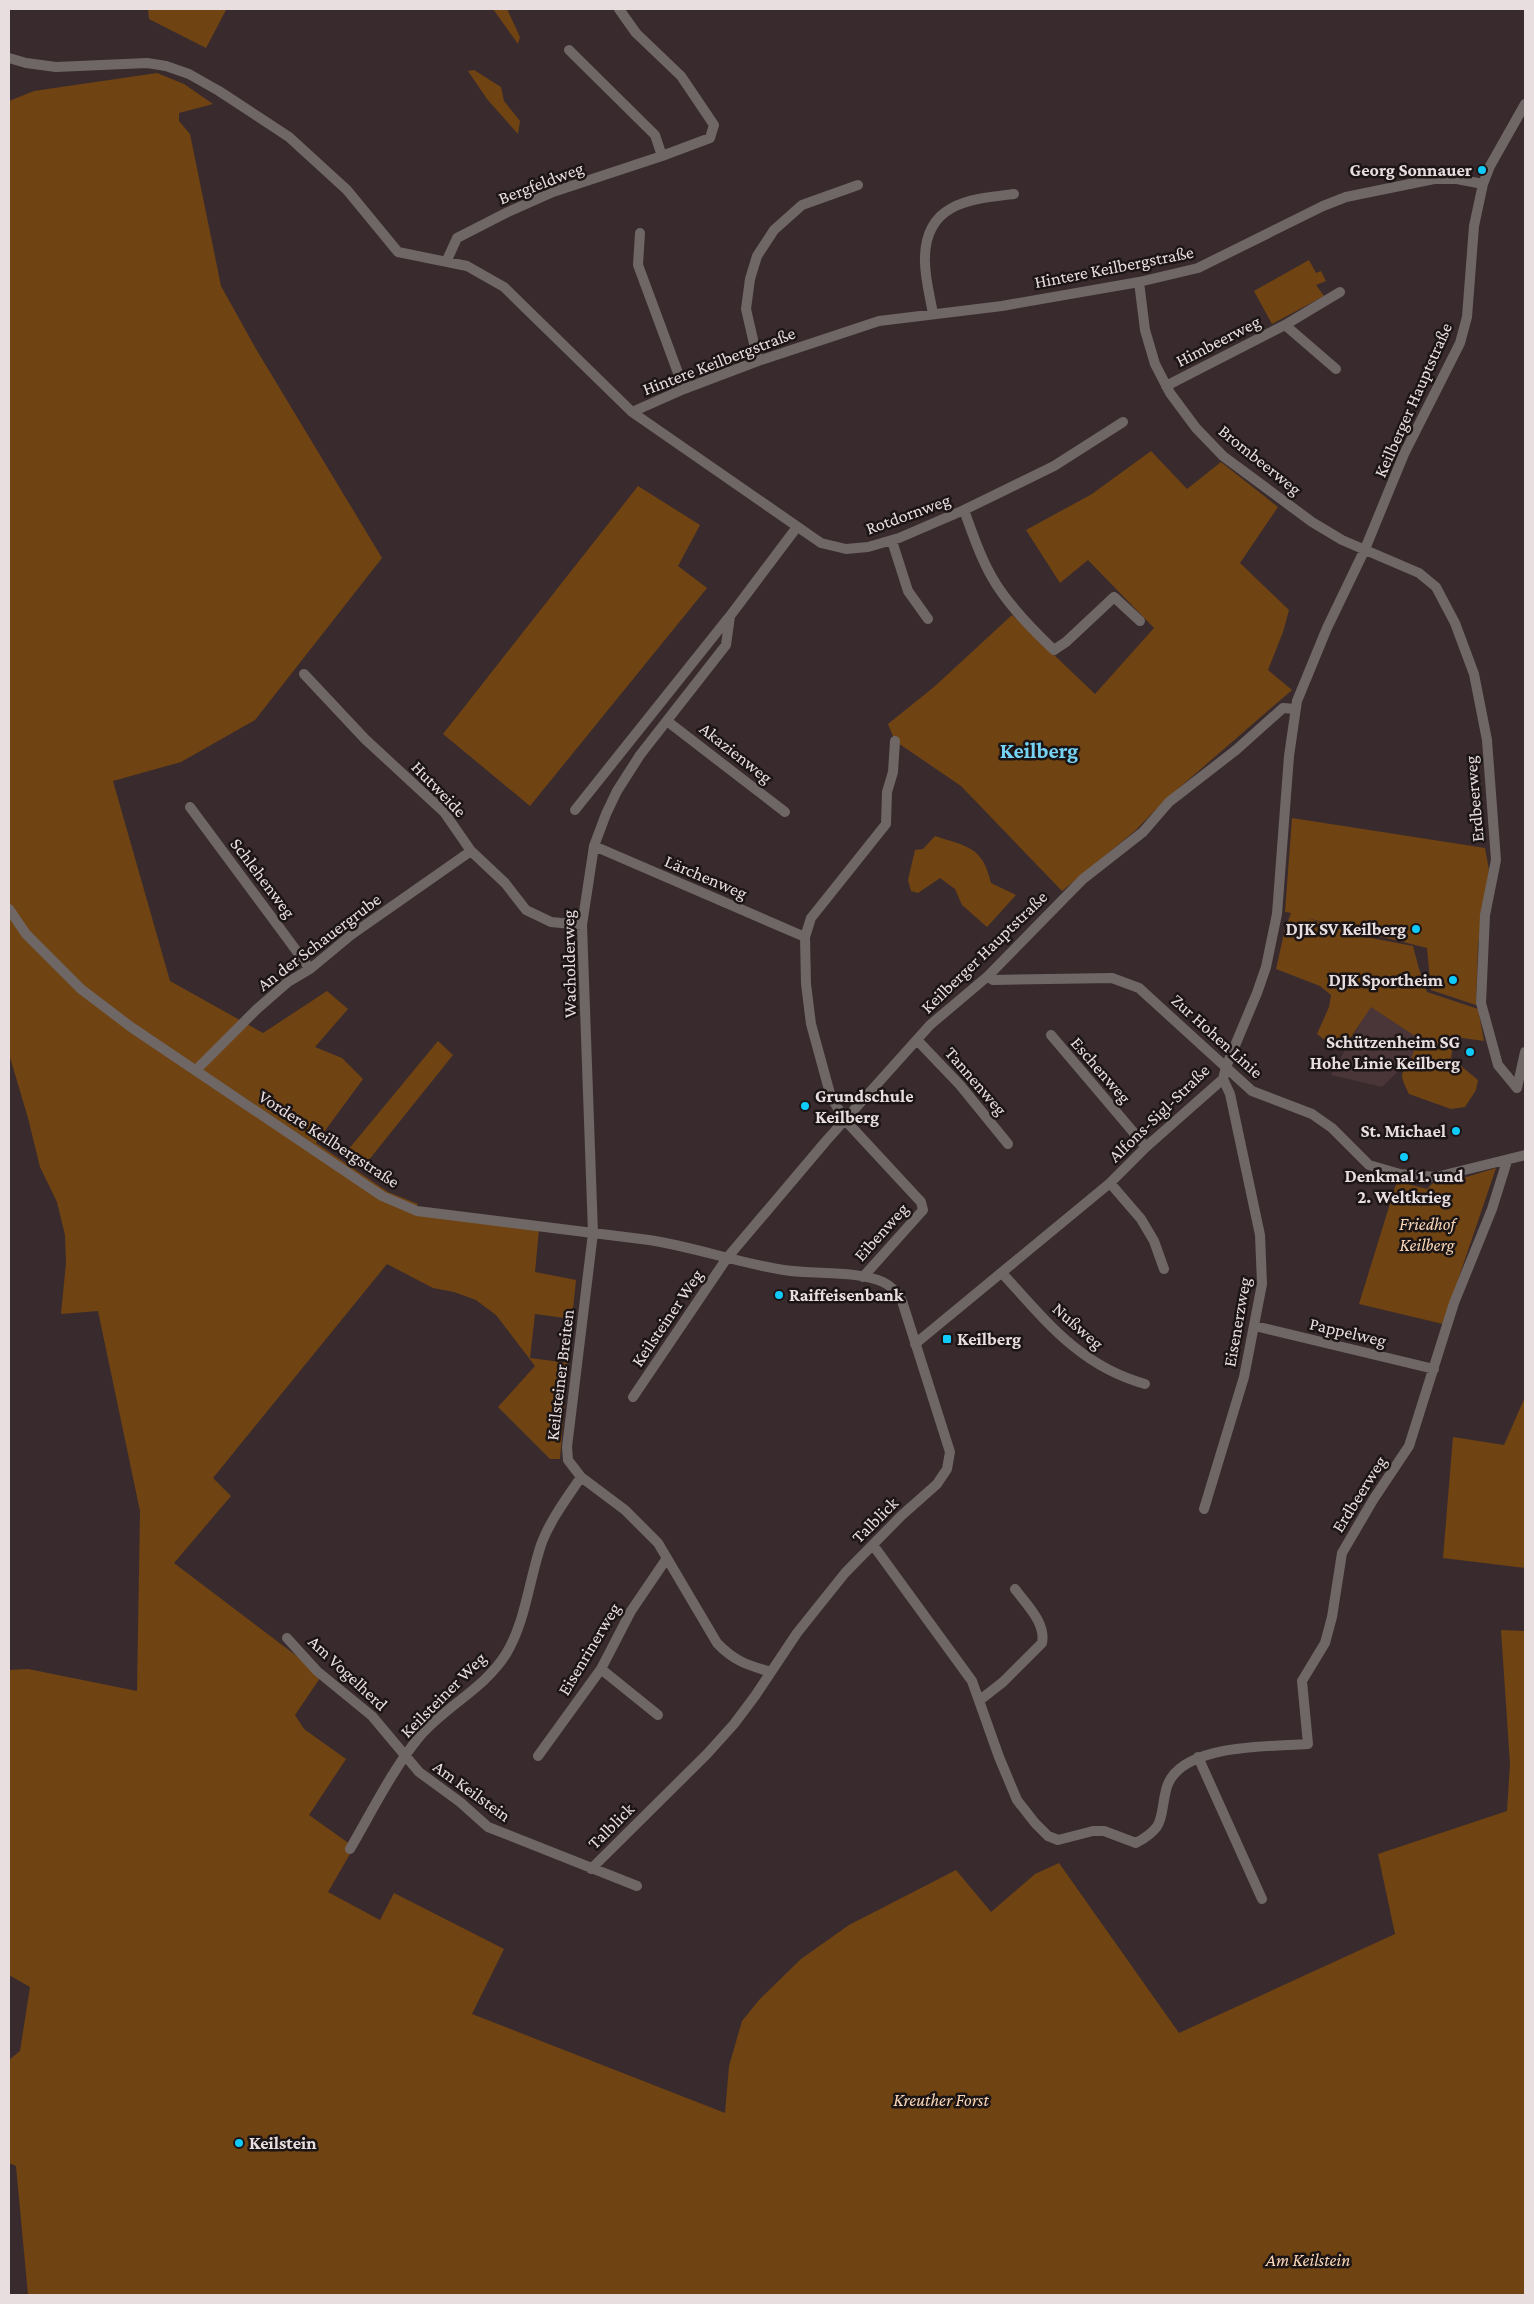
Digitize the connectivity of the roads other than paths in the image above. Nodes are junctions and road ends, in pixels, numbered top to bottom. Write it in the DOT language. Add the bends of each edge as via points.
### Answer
graph roads {
  1 [pos="619,9"];
  2 [pos="569,50"];
  3 [pos="9,58"];
  4 [pos="1525,104"];
  5 [pos="662,156"];
  6 [pos="1483,184"];
  7 [pos="858,185"];
  8 [pos="1014,194"];
  9 [pos="640,233"];
  10 [pos="447,260"];
  11 [pos="1139,282"];
  12 [pos="1340,292"];
  13 [pos="933,314"];
  14 [pos="1285,325"];
  15 [pos="758,361"];
  16 [pos="1336,369"];
  17 [pos="1166,386"];
  18 [pos="684,389"];
  19 [pos="632,412"];
  20 [pos="1123,422"];
  21 [pos="964,510"];
  22 [pos="797,527"];
  23 [pos="892,540"];
  24 [pos="1365,549"];
  25 [pos="730,616"];
  26 [pos="928,619"];
  27 [pos="1140,621"];
  28 [pos="304,674"];
  29 [pos="1296,705"];
  30 [pos="667,721"];
  31 [pos="895,741"];
  32 [pos="190,808"];
  33 [pos="576,810"];
  34 [pos="785,812"];
  35 [pos="594,846"];
  36 [pos="471,851"];
  37 [pos="9,910"];
  38 [pos="582,925"];
  39 [pos="805,937"];
  40 [pos="310,968"];
  41 [pos="988,976"];
  42 [pos="1051,1035"];
  43 [pos="918,1041"];
  44 [pos="1525,1052"];
  45 [pos="1226,1067"];
  46 [pos="196,1070"];
  47 [pos="1223,1079"];
  48 [pos="845,1120"];
  49 [pos="1008,1144"];
  50 [pos="1146,1147"];
  51 [pos="1525,1155"];
  52 [pos="1507,1161"];
  53 [pos="1110,1183"];
  54 [pos="593,1232"];
  55 [pos="727,1258"];
  56 [pos="1164,1269"];
  57 [pos="1002,1273"];
  58 [pos="863,1277"];
  59 [pos="1255,1326"];
  60 [pos="915,1344"];
  61 [pos="1434,1369"];
  62 [pos="1145,1384"];
  63 [pos="633,1397"];
  64 [pos="581,1477"];
  65 [pos="1204,1509"];
  66 [pos="873,1545"];
  67 [pos="667,1558"];
  68 [pos="1015,1589"];
  69 [pos="286,1638"];
  70 [pos="601,1669"];
  71 [pos="771,1672"];
  72 [pos="980,1700"];
  73 [pos="658,1715"];
  74 [pos="406,1756"];
  75 [pos="538,1756"];
  76 [pos="1198,1757"];
  77 [pos="350,1849"];
  78 [pos="591,1868"];
  79 [pos="638,1886"];
  80 [pos="1262,1899"];
  1 -- 5 [label="street, Bergfeldweg" via="636,33 681,76 714,125 710,138"];
  2 -- 5 [label="street" via="655,135"];
  3 -- 10 [label="street, Hintere Keilbergstraße" via="56,66 147,63 189,74 289,137 347,190 398,252"];
  4 -- 6 [label="street, Keilberger Hauptstraße"];
  5 -- 10 [label="street, Bergfeldweg" via="553,192 508,212 457,238"];
  6 -- 11 [label="street, Hintere Keilbergstraße" via="1434,179 1346,197 1198,268"];
  6 -- 24 [label="street, Keilberger Hauptstraße" via="1474,226 1467,317 1460,343 1404,454"];
  7 -- 15 [label="street" via="802,205 774,230 756,256 746,309"];
  8 -- 13 [label="street" via="976,198 953,206 937,218 929,233 924,257"];
  9 -- 18 [label="street" via="638,265"];
  10 -- 19 [label="street, Hintere Keilbergstraße" via="467,266 504,287"];
  11 -- 13 [label="street, Hintere Keilbergstraße" via="1002,306"];
  11 -- 17 [label="street, Brombeerweg" via="1145,330 1155,364"];
  12 -- 14 [label="street, Himbeerweg"];
  13 -- 15 [label="street, Hintere Keilbergstraße" via="879,321"];
  14 -- 16 [label="street, Himbeerweg"];
  14 -- 17 [label="street, Himbeerweg"];
  15 -- 18 [label="street, Hintere Keilbergstraße"];
  17 -- 24 [label="street, Brombeerweg" via="1196,428 1223,456 1312,522"];
  18 -- 19 [label="street, Hintere Keilbergstraße"];
  19 -- 22 [label="street, Rotdornweg"];
  20 -- 21 [label="street, Rotdornweg" via="1054,466"];
  21 -- 23 [label="street, Rotdornweg"];
  21 -- 27 [label="street" via="995,583 1029,626 1054,650 1114,597"];
  22 -- 23 [label="street, Rotdornweg" via="821,543 846,549"];
  22 -- 25 [label="street, Wacholderweg"];
  23 -- 26 [label="street" via="908,591"];
  24 -- 29 [label="street, Keilberger Hauptstraße" via="1327,628"];
  24 -- 44 [label="street, Erdbeerweg" via="1419,573 1436,587 1474,674 1487,740 1496,860 1485,915 1481,1003 1498,1065 1517,1088"];
  25 -- 30 [label="street, Wacholderweg" via="726,646"];
  25 -- 33 [label="street, Wacholderweg"];
  28 -- 36 [label="street, Hutweide" via="365,739 444,812"];
  29 -- 41 [label="street, Keilberger Hauptstraße" via="1283,708 1236,750 1176,796 1143,832 1084,879"];
  29 -- 45 [label="street, Alfons-Sigl-Straße" via="1277,914 1258,993"];
  30 -- 34 [label="street, Akazienweg"];
  30 -- 35 [label="street, Wacholderweg" via="617,791"];
  31 -- 39 [label="street" via="886,824 811,918"];
  32 -- 40 [label="street, Schlehenweg"];
  35 -- 38 [label="street, Wacholderweg"];
  35 -- 39 [label="street, Lärchenweg"];
  36 -- 38 [label="street, Hutweide" via="505,883 526,910 551,922"];
  36 -- 40 [label="street, An der Schauergrube"];
  37 -- 46 [label="street, Vordere Keilbergstraße" via="26,934 82,989 131,1027"];
  38 -- 54 [label="street, Wacholderweg"];
  39 -- 48 [label="street" via="811,1024 832,1097"];
  40 -- 46 [label="street, An der Schauergrube" via="257,1009"];
  41 -- 43 [label="street, Keilberger Hauptstraße" via="930,1025"];
  41 -- 45 [label="street, Zur Hohen Linie" via="993,980 1112,978 1126,981 1139,988"];
  42 -- 50 [label="street, Eschenweg"];
  43 -- 48 [label="street, Keilberger Hauptstraße"];
  43 -- 49 [label="street, Tannenweg" via="960,1085"];
  45 -- 47 [label="street, Alfons-Sigl-Straße"];
  45 -- 52 [label="street, Zur Hohen Linie" via="1252,1091 1312,1114 1332,1128 1369,1165 1400,1174 1436,1177"];
  46 -- 54 [label="street, Vordere Keilbergstraße" via="382,1196 417,1211"];
  47 -- 50 [label="street, Alfons-Sigl-Straße"];
  47 -- 59 [label="street, Eisenerzweg" via="1230,1094 1260,1235 1262,1284"];
  48 -- 55 [label="street, Keilberger Hauptstraße"];
  48 -- 58 [label="street, Eibenweg" via="921,1202 923,1210"];
  50 -- 53 [label="street, Alfons-Sigl-Straße"];
  51 -- 52 [label="street, Zur Hohen Linie"];
  52 -- 61 [label="street, Erdbeerweg" via="1492,1209 1454,1304"];
  53 -- 56 [label="street" via="1141,1219 1154,1241"];
  53 -- 57 [label="street, Alfons-Sigl-Straße"];
  54 -- 55 [label="street, Vordere Keilbergstraße" via="672,1244"];
  54 -- 64 [label="street, Keilsteiner Breiten" via="567,1447 568,1460"];
  55 -- 58 [label="street, Talblick" via="785,1270"];
  55 -- 63 [label="street, Keilsteiner Weg"];
  57 -- 60 [label="street, Alfons-Sigl-Straße"];
  57 -- 62 [label="street, Nußweg" via="1058,1334 1081,1354 1111,1372"];
  58 -- 60 [label="street, Talblick" via="883,1282 894,1289 902,1300"];
  59 -- 61 [label="street, Pappelweg"];
  59 -- 65 [label="street, Eisenerzweg" via="1244,1377"];
  60 -- 66 [label="street, Talblick" via="950,1460 937,1484"];
  61 -- 76 [label="street, Erdbeerweg" via="1409,1446 1342,1553 1325,1643 1302,1681 1308,1744 1213,1752"];
  64 -- 67 [label="street, Keilsteiner Breiten" via="645,1528"];
  64 -- 74 [label="street, Keilsteiner Weg" via="543,1542 517,1629 506,1654 491,1673 421,1735"];
  66 -- 71 [label="street, Talblick" via="820,1602"];
  66 -- 72 [label="street" via="972,1681"];
  67 -- 70 [label="street, Eisenrinerweg" via="631,1611"];
  67 -- 71 [label="street, Keilsteiner Breiten" via="717,1643 729,1656 742,1663"];
  68 -- 72 [label="street" via="1042,1626 1042,1643"];
  69 -- 74 [label="street, Am Vogelherd" via="317,1671 372,1716"];
  70 -- 73 [label="street"];
  70 -- 75 [label="street, Eisenrinerweg"];
  71 -- 78 [label="street, Talblick" via="734,1724 707,1754"];
  72 -- 76 [label="street" via="998,1756 1017,1800 1048,1836 1058,1840 1093,1831 1112,1833 1136,1843 1152,1834 1159,1824 1170,1779 1176,1770"];
  74 -- 77 [label="street, Keilsteiner Weg"];
  74 -- 78 [label="street, Am Keilstein" via="419,1772 488,1827"];
  76 -- 80 [label="street"];
  78 -- 79 [label="street, Am Keilstein"];
}
